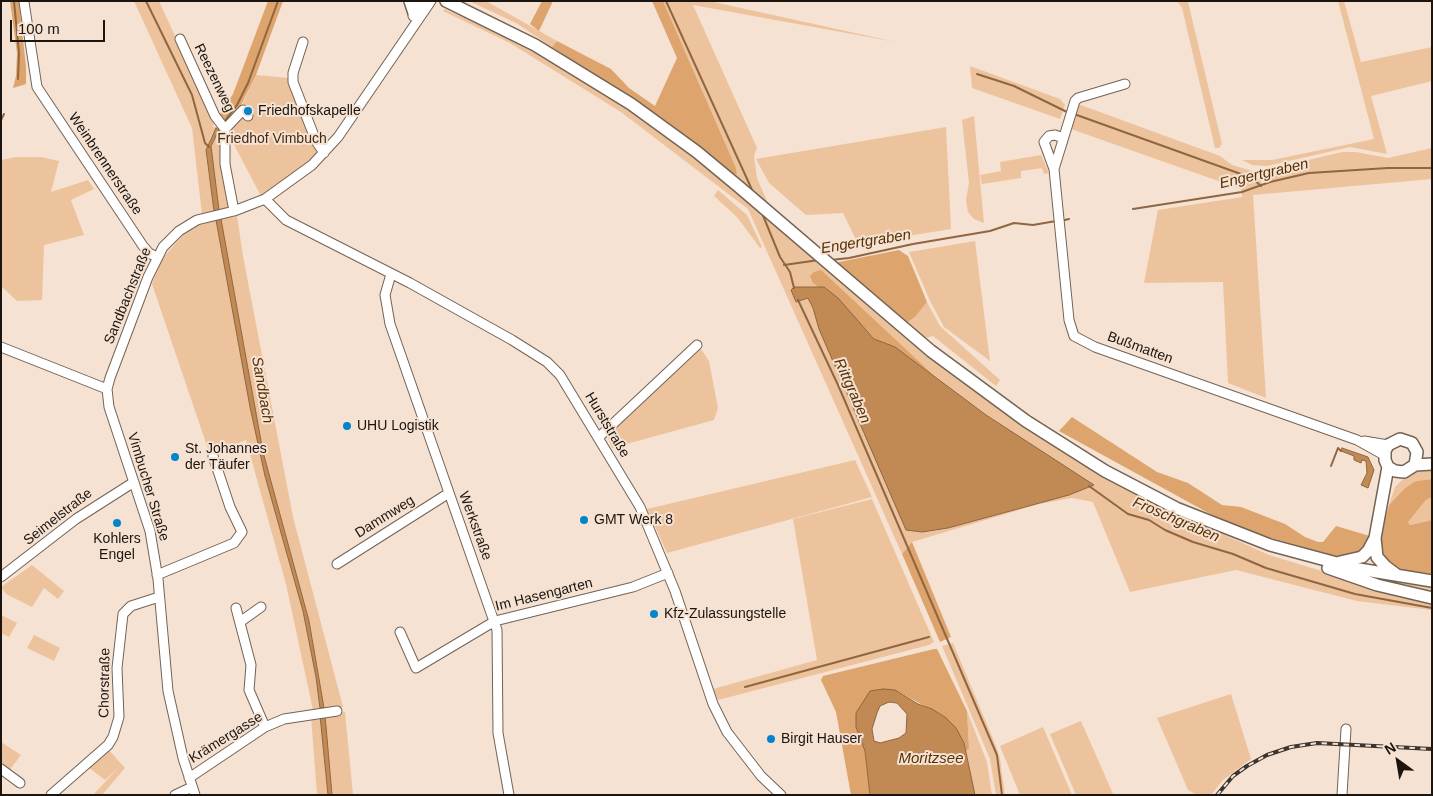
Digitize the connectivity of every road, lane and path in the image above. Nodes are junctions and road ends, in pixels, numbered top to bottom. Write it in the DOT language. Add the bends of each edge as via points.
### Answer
graph roads {
  1 [pos="410,1"];
  2 [pos="421,1"];
  3 [pos="431,1"];
  4 [pos="446,1"];
  5 [pos="24,2"];
  6 [pos="461,6"];
  7 [pos="414,14"];
  8 [pos="407,34"];
  9 [pos="180,39"];
  10 [pos="303,42"];
  11 [pos="1125,84"];
  12 [pos="248,116"];
  13 [pos="224,126"];
  14 [pos="1063,138"];
  15 [pos="324,154"];
  16 [pos="1054,169"];
  17 [pos="265,199"];
  18 [pos="231,212"];
  19 [pos="157,257"];
  20 [pos="391,274"];
  21 [pos="697,345"];
  22 [pos="1,346"];
  23 [pos="107,390"];
  24 [pos="599,437"];
  25 [pos="1386,450"];
  26 [pos="1417,452"];
  27 [pos="213,456"];
  28 [pos="1432,458"];
  29 [pos="1432,464"];
  30 [pos="1415,465"];
  31 [pos="1388,467"];
  32 [pos="1400,472"];
  33 [pos="134,482"];
  34 [pos="449,493"];
  35 [pos="1384,502"];
  36 [pos="1375,538"];
  37 [pos="1310,557"];
  38 [pos="1336,563"];
  39 [pos="337,564"];
  40 [pos="668,572"];
  41 [pos="157,575"];
  42 [pos="1399,576"];
  43 [pos="1,577"];
  44 [pos="1432,581"];
  45 [pos="159,597"];
  46 [pos="1432,598"];
  47 [pos="261,606"];
  48 [pos="236,608"];
  49 [pos="495,621"];
  50 [pos="240,622"];
  51 [pos="400,632"];
  52 [pos="337,711"];
  53 [pos="264,727"];
  54 [pos="1346,729"];
  55 [pos="1,768"];
  56 [pos="189,778"];
  57 [pos="20,783"];
  58 [pos="193,791"];
  59 [pos="51,795"];
  60 [pos="175,795"];
  61 [pos="510,795"];
  62 [pos="781,795"];
  63 [pos="1342,795"];
  1 -- 7 [label="main road"];
  2 -- 7 [label="street, Sandbachstraße"];
  3 -- 8 [label="street, Sandbachstraße"];
  4 -- 6 [label="main road"];
  5 -- 19 [label="street, Weinbrennerstraße" via="31,84 143,246"];
  6 -- 37 [label="main road" via="575,68 645,115 738,186 931,351 989,396 1105,471 1176,508"];
  7 -- 8 [label="street, Sandbachstraße"];
  8 -- 15 [label="street, Sandbachstraße" via="359,109"];
  9 -- 13 [label="street, Reezenweg" via="212,110"];
  10 -- 15 [label="street" via="293,82"];
  11 -- 14 [label="street, Bußmatten" via="1078,98"];
  12 -- 13 [label="street, Reezenweg" via="243,110"];
  13 -- 18 [label="street, Reezenweg"];
  14 -- 16 [label="street, Bußmatten"];
  14 -- 16 [label="street, Bußmatten" via="1056,135 1045,138 1045,147"];
  15 -- 17 [label="street, Sandbachstraße"];
  16 -- 25 [label="street, Bußmatten" via="1058,226 1074,336"];
  17 -- 18 [label="street, Sandbachstraße"];
  17 -- 20 [label="street, Hurststraße" via="286,220"];
  18 -- 19 [label="street, Sandbachstraße" via="197,220 179,231"];
  19 -- 23 [label="street, Sandbachstraße"];
  20 -- 24 [label="street, Hurststraße" via="547,362 560,375"];
  20 -- 34 [label="street, Werkstraße" via="385,295 386,308"];
  21 -- 24 [label="street"];
  22 -- 23 [label="street"];
  23 -- 33 [label="street, Vimbucher Straße" via="111,415"];
  24 -- 40 [label="street, Hurststraße" via="640,507"];
  25 -- 26 [label="main road" via="1394,440 1404,439 1412,443"];
  25 -- 31 [label="main road"];
  26 -- 28 [label="main road"];
  26 -- 30 [label="main road"];
  27 -- 41 [label="street" via="242,532 234,543"];
  29 -- 30 [label="main road"];
  30 -- 32 [label="main road"];
  31 -- 32 [label="main road"];
  31 -- 35 [label="main road"];
  32 -- 35 [label="main road"];
  33 -- 41 [label="street, Vimbucher Straße" via="150,531"];
  33 -- 43 [label="street, Seimelstraße" via="76,519"];
  34 -- 39 [label="street, Dammweg"];
  34 -- 49 [label="street, Werkstraße"];
  35 -- 36 [label="main road"];
  36 -- 38 [label="main road" via="1362,557"];
  36 -- 42 [label="main road" via="1378,557"];
  37 -- 38 [label="main road"];
  37 -- 46 [label="main road" via="1324,566 1377,585"];
  38 -- 42 [label="main road"];
  40 -- 49 [label="street, Im Hasengarten" via="633,587"];
  40 -- 62 [label="street, Hurststraße" via="716,711 740,751"];
  41 -- 45 [label="street, Vimbucher Straße"];
  42 -- 44 [label="main road"];
  45 -- 56 [label="street, Vimbucher Straße" via="168,690"];
  45 -- 59 [label="street, Chorstraße" via="131,606 124,614 117,668 119,717 116,733 108,745"];
  47 -- 50 [label="street"];
  48 -- 50 [label="street"];
  49 -- 51 [label="street, Im Hasengarten" via="416,668"];
  49 -- 61 [label="street, Werkstraße" via="498,733"];
  50 -- 53 [label="street" via="251,665 249,690"];
  52 -- 53 [label="street, Krämergasse" via="284,719"];
  53 -- 56 [label="street, Krämergasse"];
  54 -- 63 [label="street"];
  55 -- 57 [label="street"];
  56 -- 58 [label="street, Vimbucher Straße"];
  58 -- 60 [label="street"];
}
